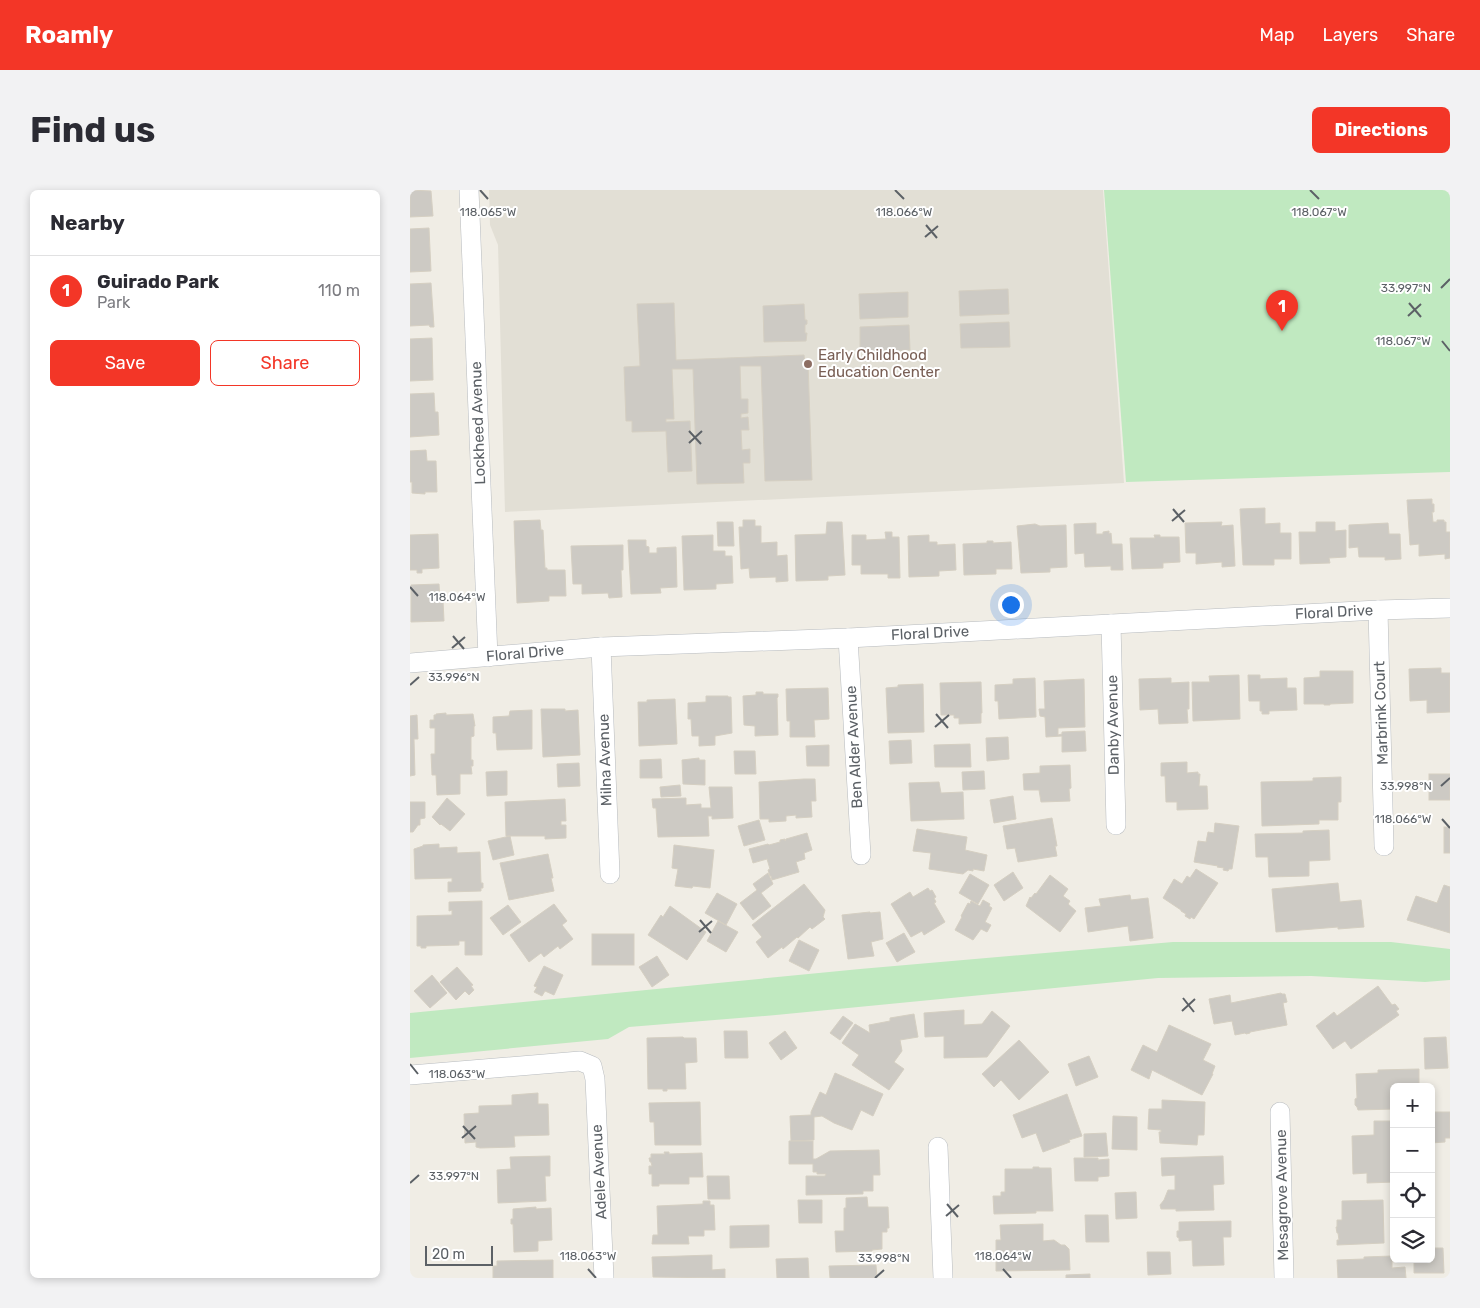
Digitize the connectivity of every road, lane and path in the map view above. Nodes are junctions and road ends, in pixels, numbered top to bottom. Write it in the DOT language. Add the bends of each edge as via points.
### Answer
graph roads {
  1 [pos="469,190"];
  2 [pos="1450,608"];
  3 [pos="1378,610"];
  4 [pos="1111,624"];
  5 [pos="848,638"];
  6 [pos="601,647"];
  7 [pos="488,657"];
  8 [pos="410,662"];
  9 [pos="1116,825"];
  10 [pos="1384,846"];
  11 [pos="861,855"];
  12 [pos="610,874"];
  13 [pos="410,1075"];
  14 [pos="1280,1112"];
  15 [pos="938,1147"];
  16 [pos="604,1278"];
  17 [pos="943,1278"];
  18 [pos="1284,1278"];
  1 -- 7 [label="street, Lockheed Avenue"];
  2 -- 3 [label="street, Floral Drive"];
  3 -- 4 [label="street, Floral Drive"];
  3 -- 10 [label="street, Marbrink Court"];
  4 -- 5 [label="street, Floral Drive"];
  4 -- 9 [label="street, Danby Avenue"];
  5 -- 6 [label="street, Floral Drive"];
  5 -- 11 [label="street, Ben Alder Avenue"];
  6 -- 7 [label="street, Floral Drive"];
  6 -- 12 [label="street, Milna Avenue"];
  7 -- 8 [label="street, Floral Drive"];
  13 -- 16 [label="street, Adele Avenue" via="580,1061 592,1066"];
  14 -- 18 [label="street, Mesagrove Avenue"];
  15 -- 17 [label="street"];
}
